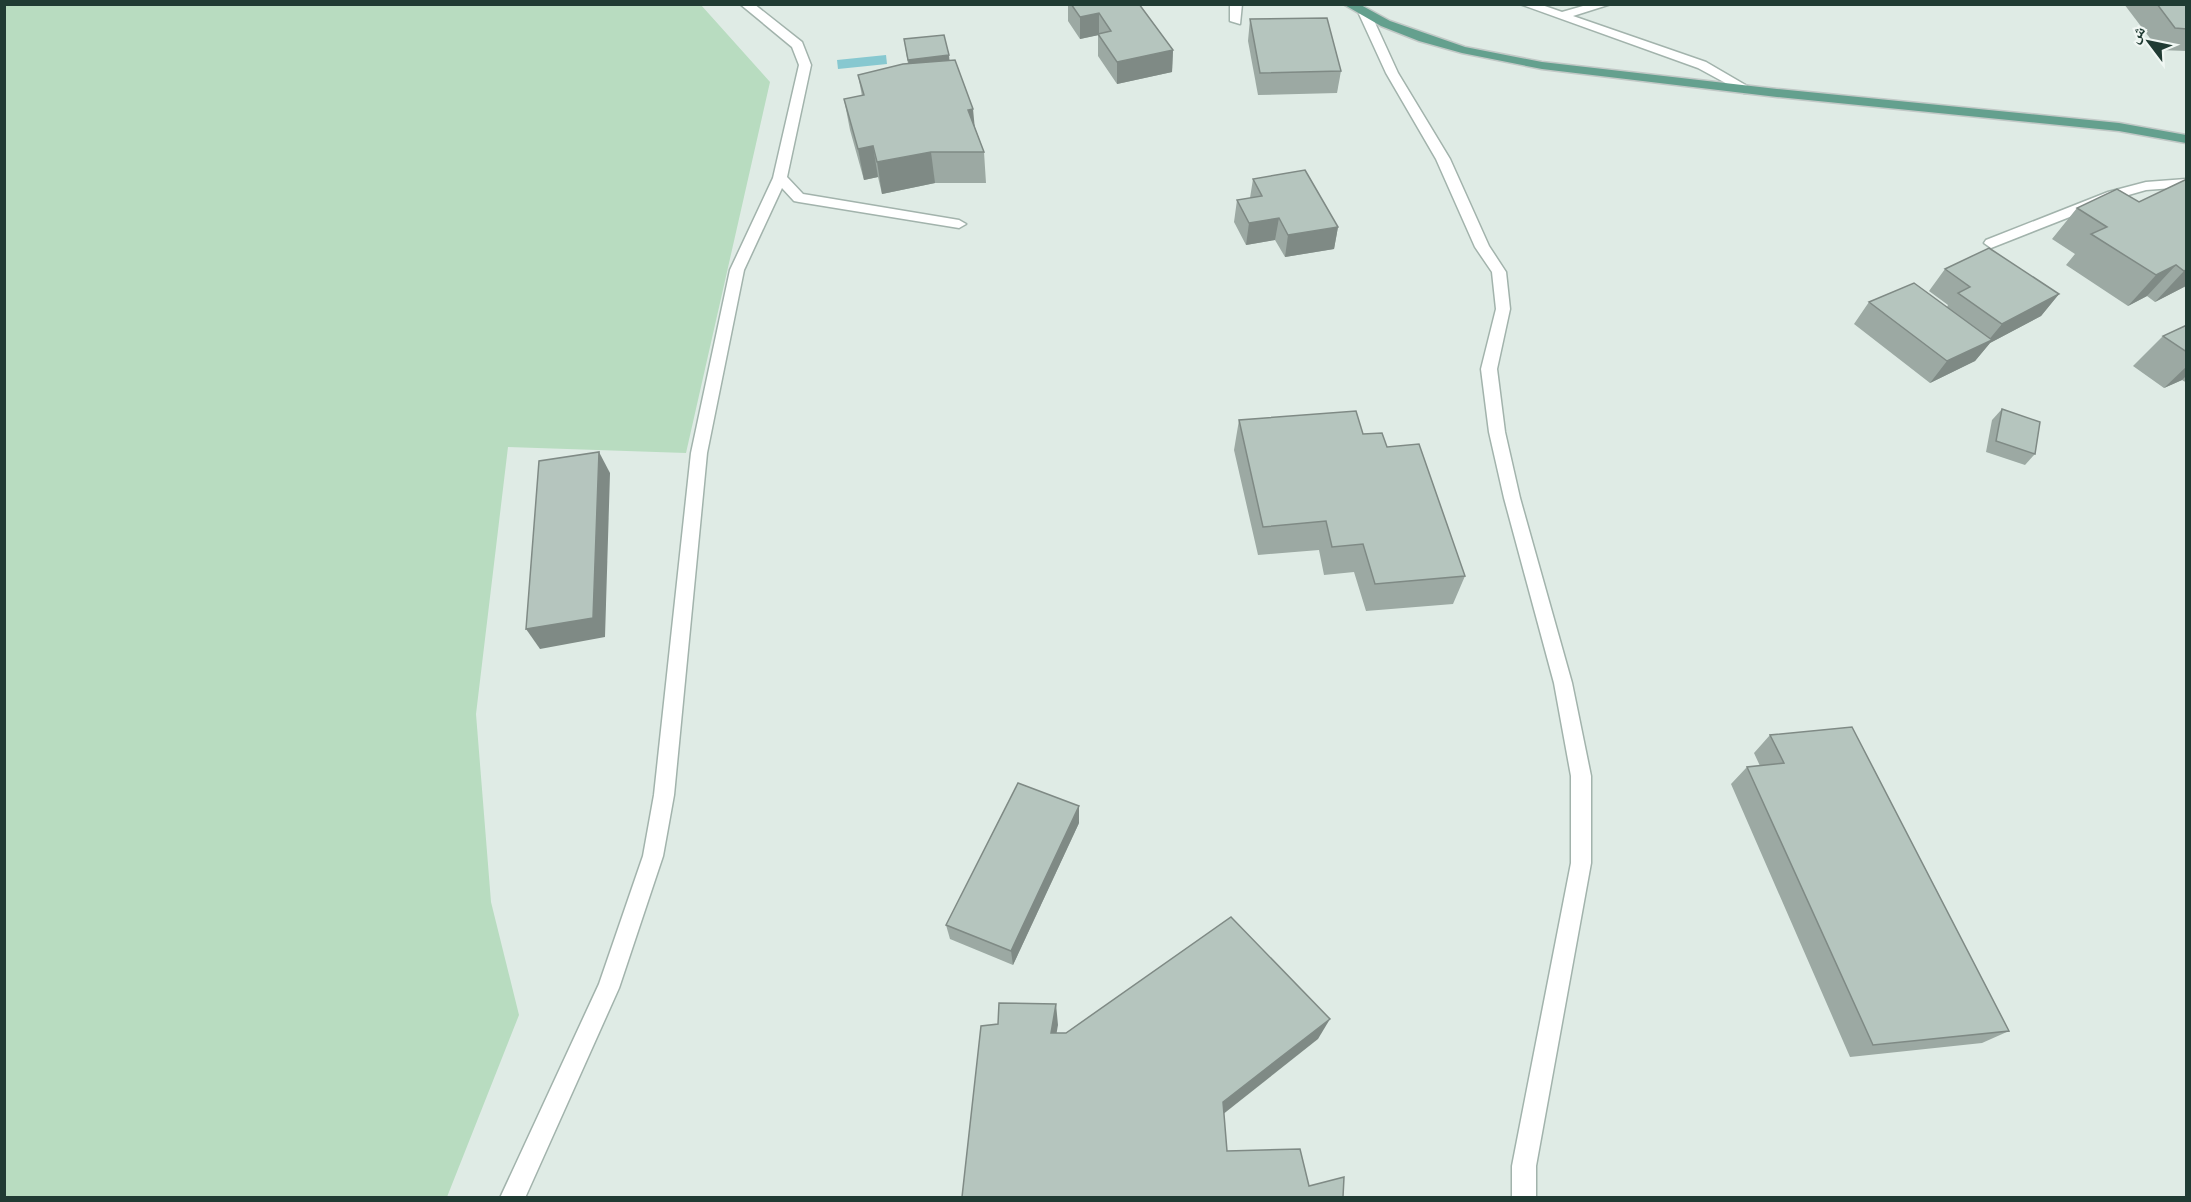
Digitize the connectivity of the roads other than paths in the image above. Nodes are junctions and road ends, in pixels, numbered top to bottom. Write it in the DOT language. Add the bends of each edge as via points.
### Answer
graph roads {
  1 [pos="746,4"];
  2 [pos="1236,4"];
  3 [pos="1348,4"];
  4 [pos="1526,4"];
  5 [pos="1605,4"];
  6 [pos="1365,14"];
  7 [pos="1562,16"];
  8 [pos="1236,21"];
  9 [pos="1748,90"];
  10 [pos="2187,139"];
  11 [pos="780,178"];
  12 [pos="2187,183"];
  13 [pos="959,224"];
  14 [pos="1991,243"];
  15 [pos="512,1197"];
  16 [pos="1524,1197"];
  1 -- 11 [label="street" via="798,45 805,65"];
  2 -- 8 [label="street"];
  3 -- 6 [label="main road"];
  4 -- 7 [label="street"];
  5 -- 7 [label="street"];
  6 -- 9 [label="main road" via="1432,42 1495,59"];
  6 -- 16 [label="street" via="1392,73 1443,159 1482,247 1499,272 1503,309 1489,369 1497,432 1563,683 1581,776 1581,863 1524,1166"];
  7 -- 9 [label="street" via="1702,66"];
  9 -- 10 [label="main road" via="2119,127"];
  11 -- 13 [label="street" via="799,198"];
  11 -- 15 [label="street" via="737,270 699,453 664,795 653,855 608,988"];
  12 -- 14 [label="street" via="2146,186 2113,195"];
}
